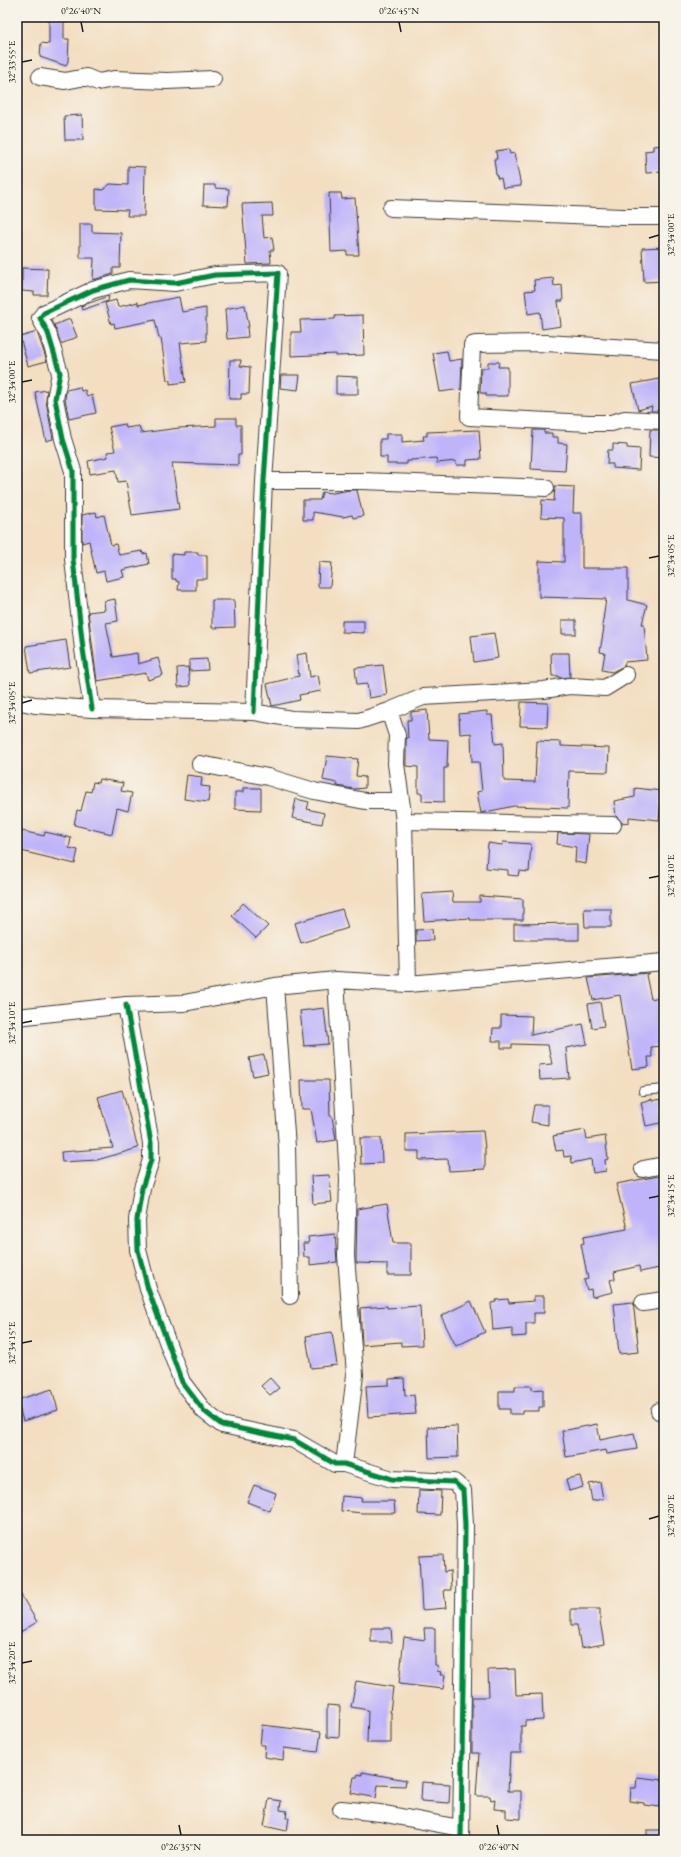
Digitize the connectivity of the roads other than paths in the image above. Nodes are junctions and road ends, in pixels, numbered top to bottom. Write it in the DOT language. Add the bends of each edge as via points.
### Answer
graph roads {
  1 [pos="40,77"];
  2 [pos="213,79"];
  3 [pos="391,208"];
  4 [pos="664,217"];
  5 [pos="664,350"];
  6 [pos="664,421"];
  7 [pos="264,481"];
  8 [pos="546,488"];
  9 [pos="626,675"];
  10 [pos="17,701"];
  11 [pos="92,709"];
  12 [pos="389,711"];
  13 [pos="254,712"];
  14 [pos="200,764"];
  15 [pos="401,801"];
  16 [pos="404,822"];
  17 [pos="613,825"];
  18 [pos="664,962"];
  19 [pos="336,980"];
  20 [pos="408,984"];
  21 [pos="275,986"];
  22 [pos="126,1005"];
  23 [pos="17,1017"];
  24 [pos="664,1089"];
  25 [pos="643,1091"];
  26 [pos="664,1166"];
  27 [pos="643,1169"];
  28 [pos="290,1296"];
  29 [pos="664,1300"];
  30 [pos="643,1303"];
  31 [pos="344,1464"];
  32 [pos="341,1809"];
  33 [pos="460,1834"];
  1 -- 2 [label="street" via="65,81 86,78 98,82 114,79"];
  3 -- 4 [label="street" via="622,218"];
  5 -- 6 [label="street" via="546,343 472,345 469,417 589,423 611,423 625,419"];
  7 -- 8 [label="street" via="362,481"];
  7 -- 11 [label="street" via="278,273 215,275 175,284 129,280 93,290 44,313 40,318 48,333 60,373 55,399 72,471 73,559"];
  7 -- 13 [label="street"];
  9 -- 12 [label="street" via="605,688 569,686 544,690 423,697"];
  10 -- 11 [label="street" via="35,705"];
  11 -- 13 [label="street"];
  12 -- 13 [label="street" via="359,721 292,719"];
  12 -- 15 [label="street" via="397,735 396,764"];
  14 -- 15 [label="street" via="268,777 314,791 366,800"];
  15 -- 16 [label="street"];
  16 -- 17 [label="street"];
  16 -- 20 [label="street"];
  18 -- 20 [label="street"];
  19 -- 20 [label="street"];
  19 -- 21 [label="street"];
  19 -- 31 [label="street" via="348,1179 346,1255 355,1375"];
  21 -- 22 [label="street" via="184,1003"];
  21 -- 28 [label="street" via="287,1147"];
  22 -- 23 [label="street"];
  22 -- 31 [label="street" via="151,1143 151,1160 142,1188 137,1220 138,1250 148,1289 182,1382 204,1411 222,1425 294,1440 335,1464"];
  24 -- 25 [label="lane"];
  26 -- 27 [label="street"];
  29 -- 30 [label="street"];
  31 -- 33 [label="street" via="392,1479 454,1482 463,1490 465,1524"];
  32 -- 33 [label="street" via="380,1813"];
}
